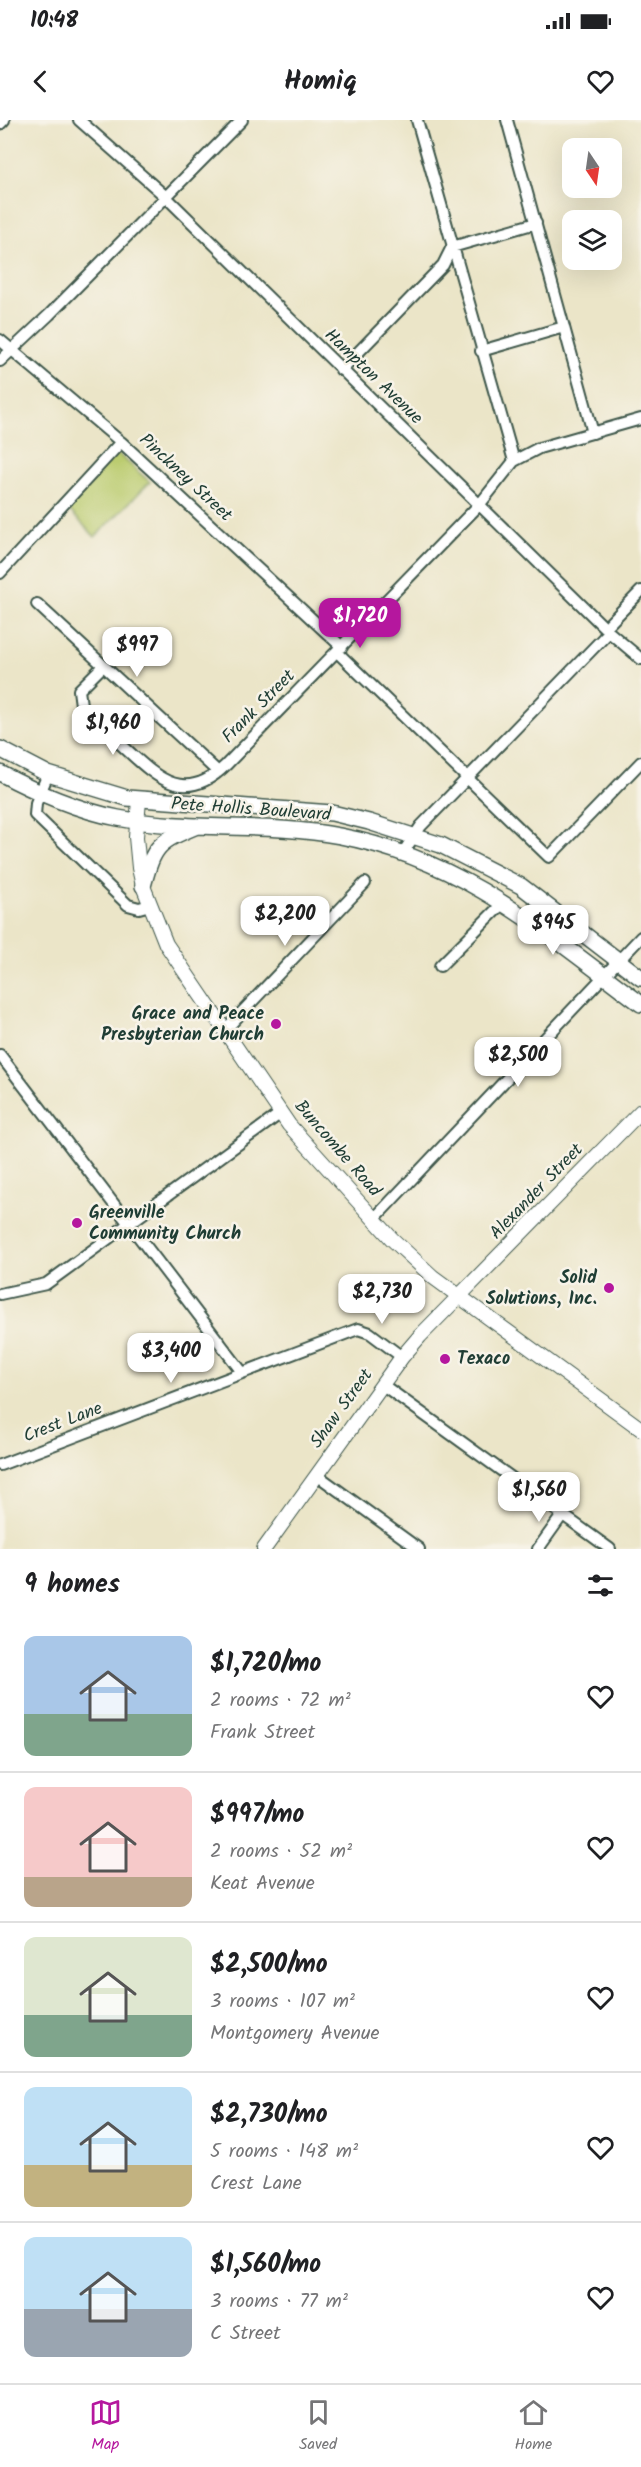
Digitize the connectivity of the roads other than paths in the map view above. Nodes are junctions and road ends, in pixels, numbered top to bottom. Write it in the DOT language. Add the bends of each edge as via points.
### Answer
graph roads {
  1 [pos="4,120"];
  2 [pos="80,120"];
  3 [pos="242,120"];
  4 [pos="417,120"];
  5 [pos="507,120"];
  6 [pos="0,124"];
  7 [pos="165,196"];
  8 [pos="536,223"];
  9 [pos="452,247"];
  10 [pos="564,327"];
  11 [pos="0,340"];
  12 [pos="12,350"];
  13 [pos="481,351"];
  14 [pos="0,361"];
  15 [pos="341,370"];
  16 [pos="641,419"];
  17 [pos="593,433"];
  18 [pos="122,442"];
  19 [pos="514,461"];
  20 [pos="480,504"];
  21 [pos="0,573"];
  22 [pos="641,591"];
  23 [pos="37,604"];
  24 [pos="607,630"];
  25 [pos="339,650"];
  26 [pos="641,659"];
  27 [pos="103,666"];
  28 [pos="0,749"];
  29 [pos="641,762"];
  30 [pos="218,772"];
  31 [pos="0,774"];
  32 [pos="48,774"];
  33 [pos="468,778"];
  34 [pos="40,792"];
  35 [pos="139,800"];
  36 [pos="136,820"];
  37 [pos="199,826"];
  38 [pos="414,836"];
  39 [pos="402,854"];
  40 [pos="365,883"];
  41 [pos="143,886"];
  42 [pos="504,902"];
  43 [pos="150,905"];
  44 [pos="641,937"];
  45 [pos="619,960"];
  46 [pos="440,966"];
  47 [pos="605,975"];
  48 [pos="641,978"];
  49 [pos="641,1004"];
  50 [pos="225,1030"];
  51 [pos="0,1055"];
  52 [pos="5,1071"];
  53 [pos="641,1111"];
  54 [pos="281,1113"];
  55 [pos="374,1219"];
  56 [pos="128,1223"];
  57 [pos="0,1294"];
  58 [pos="457,1297"];
  59 [pos="402,1357"];
  60 [pos="242,1372"];
  61 [pos="382,1384"];
  62 [pos="641,1429"];
  63 [pos="0,1465"];
  64 [pos="317,1475"];
  65 [pos="563,1515"];
  66 [pos="264,1549"];
  67 [pos="419,1549"];
  68 [pos="538,1549"];
  69 [pos="610,1549"];
  1 -- 6 [label="street"];
  2 -- 7 [label="street, Hampton Avenue"];
  3 -- 7 [label="street"];
  4 -- 9 [label="street"];
  5 -- 8 [label="street"];
  7 -- 12 [label="street"];
  7 -- 15 [label="street, Hampton Avenue"];
  8 -- 9 [label="street"];
  8 -- 10 [label="street"];
  9 -- 13 [label="street"];
  9 -- 15 [label="street" via="443,265"];
  10 -- 13 [label="street"];
  10 -- 17 [label="street"];
  11 -- 12 [label="street, Pinckney Street"];
  12 -- 14 [label="street"];
  12 -- 18 [label="street, Pinckney Street"];
  13 -- 19 [label="street"];
  15 -- 20 [label="street, Hampton Avenue"];
  16 -- 17 [label="street, Frank Street"];
  17 -- 19 [label="street, Frank Street" via="539,448"];
  18 -- 21 [label="street"];
  18 -- 25 [label="street, Pinckney Street"];
  19 -- 20 [label="street, Frank Street"];
  20 -- 24 [label="street, Hampton Avenue"];
  20 -- 25 [label="street, Frank Street"];
  22 -- 24 [label="street"];
  23 -- 27 [label="street"];
  24 -- 26 [label="street, Hampton Avenue"];
  24 -- 33 [label="street"];
  25 -- 30 [label="street, Frank Street"];
  25 -- 33 [label="street, Pinckney Street"];
  27 -- 30 [label="street"];
  27 -- 30 [label="street, Frank Street" via="79,690 81,705 94,720 165,781 186,785 205,781"];
  28 -- 32 [label="main road, Pete Hollis Boulevard"];
  29 -- 33 [label="street, Pinckney Street" via="549,857"];
  31 -- 34 [label="main road, Pete Hollis Boulevard"];
  32 -- 34 [label="street"];
  32 -- 35 [label="main road, Pete Hollis Boulevard"];
  33 -- 38 [label="street"];
  34 -- 36 [label="main road, Pete Hollis Boulevard" via="117,818"];
  34 -- 43 [label="street" via="35,815 48,829 128,904 139,908"];
  35 -- 36 [label="street, Buncombe Road"];
  35 -- 38 [label="main road, Pete Hollis Boulevard" via="332,813"];
  36 -- 37 [label="main road, Pete Hollis Boulevard"];
  36 -- 41 [label="street, Buncombe Road"];
  37 -- 39 [label="main road, Pete Hollis Boulevard" via="312,832 341,836"];
  37 -- 41 [label="main road" via="161,843 150,861"];
  38 -- 39 [label="street"];
  38 -- 45 [label="main road, Pete Hollis Boulevard" via="441,845 521,886"];
  39 -- 42 [label="main road, Pete Hollis Boulevard" via="436,866"];
  40 -- 50 [label="street"];
  41 -- 43 [label="street, Buncombe Road"];
  42 -- 46 [label="street"];
  42 -- 47 [label="main road, Pete Hollis Boulevard"];
  43 -- 50 [label="street, Buncombe Road" via="165,944"];
  44 -- 45 [label="street"];
  45 -- 47 [label="street"];
  45 -- 48 [label="main road, Pete Hollis Boulevard"];
  47 -- 49 [label="main road, Pete Hollis Boulevard"];
  47 -- 55 [label="street"];
  50 -- 54 [label="street, Buncombe Road"];
  51 -- 52 [label="street"];
  52 -- 56 [label="street"];
  53 -- 58 [label="street, Alexander Street"];
  54 -- 55 [label="street, Buncombe Road"];
  54 -- 56 [label="street"];
  55 -- 58 [label="street, Buncombe Road"];
  56 -- 57 [label="street" via="46,1284"];
  56 -- 60 [label="street"];
  58 -- 59 [label="street, Shaw Street"];
  58 -- 62 [label="street, Buncombe Road"];
  59 -- 60 [label="street, Crest Lane" via="370,1333 357,1329"];
  59 -- 61 [label="street, Shaw Street"];
  60 -- 63 [label="street, Crest Lane"];
  61 -- 64 [label="street, Shaw Street"];
  61 -- 65 [label="street"];
  64 -- 66 [label="street, Shaw Street"];
  64 -- 67 [label="street"];
  65 -- 68 [label="street"];
  65 -- 69 [label="street"];
}
